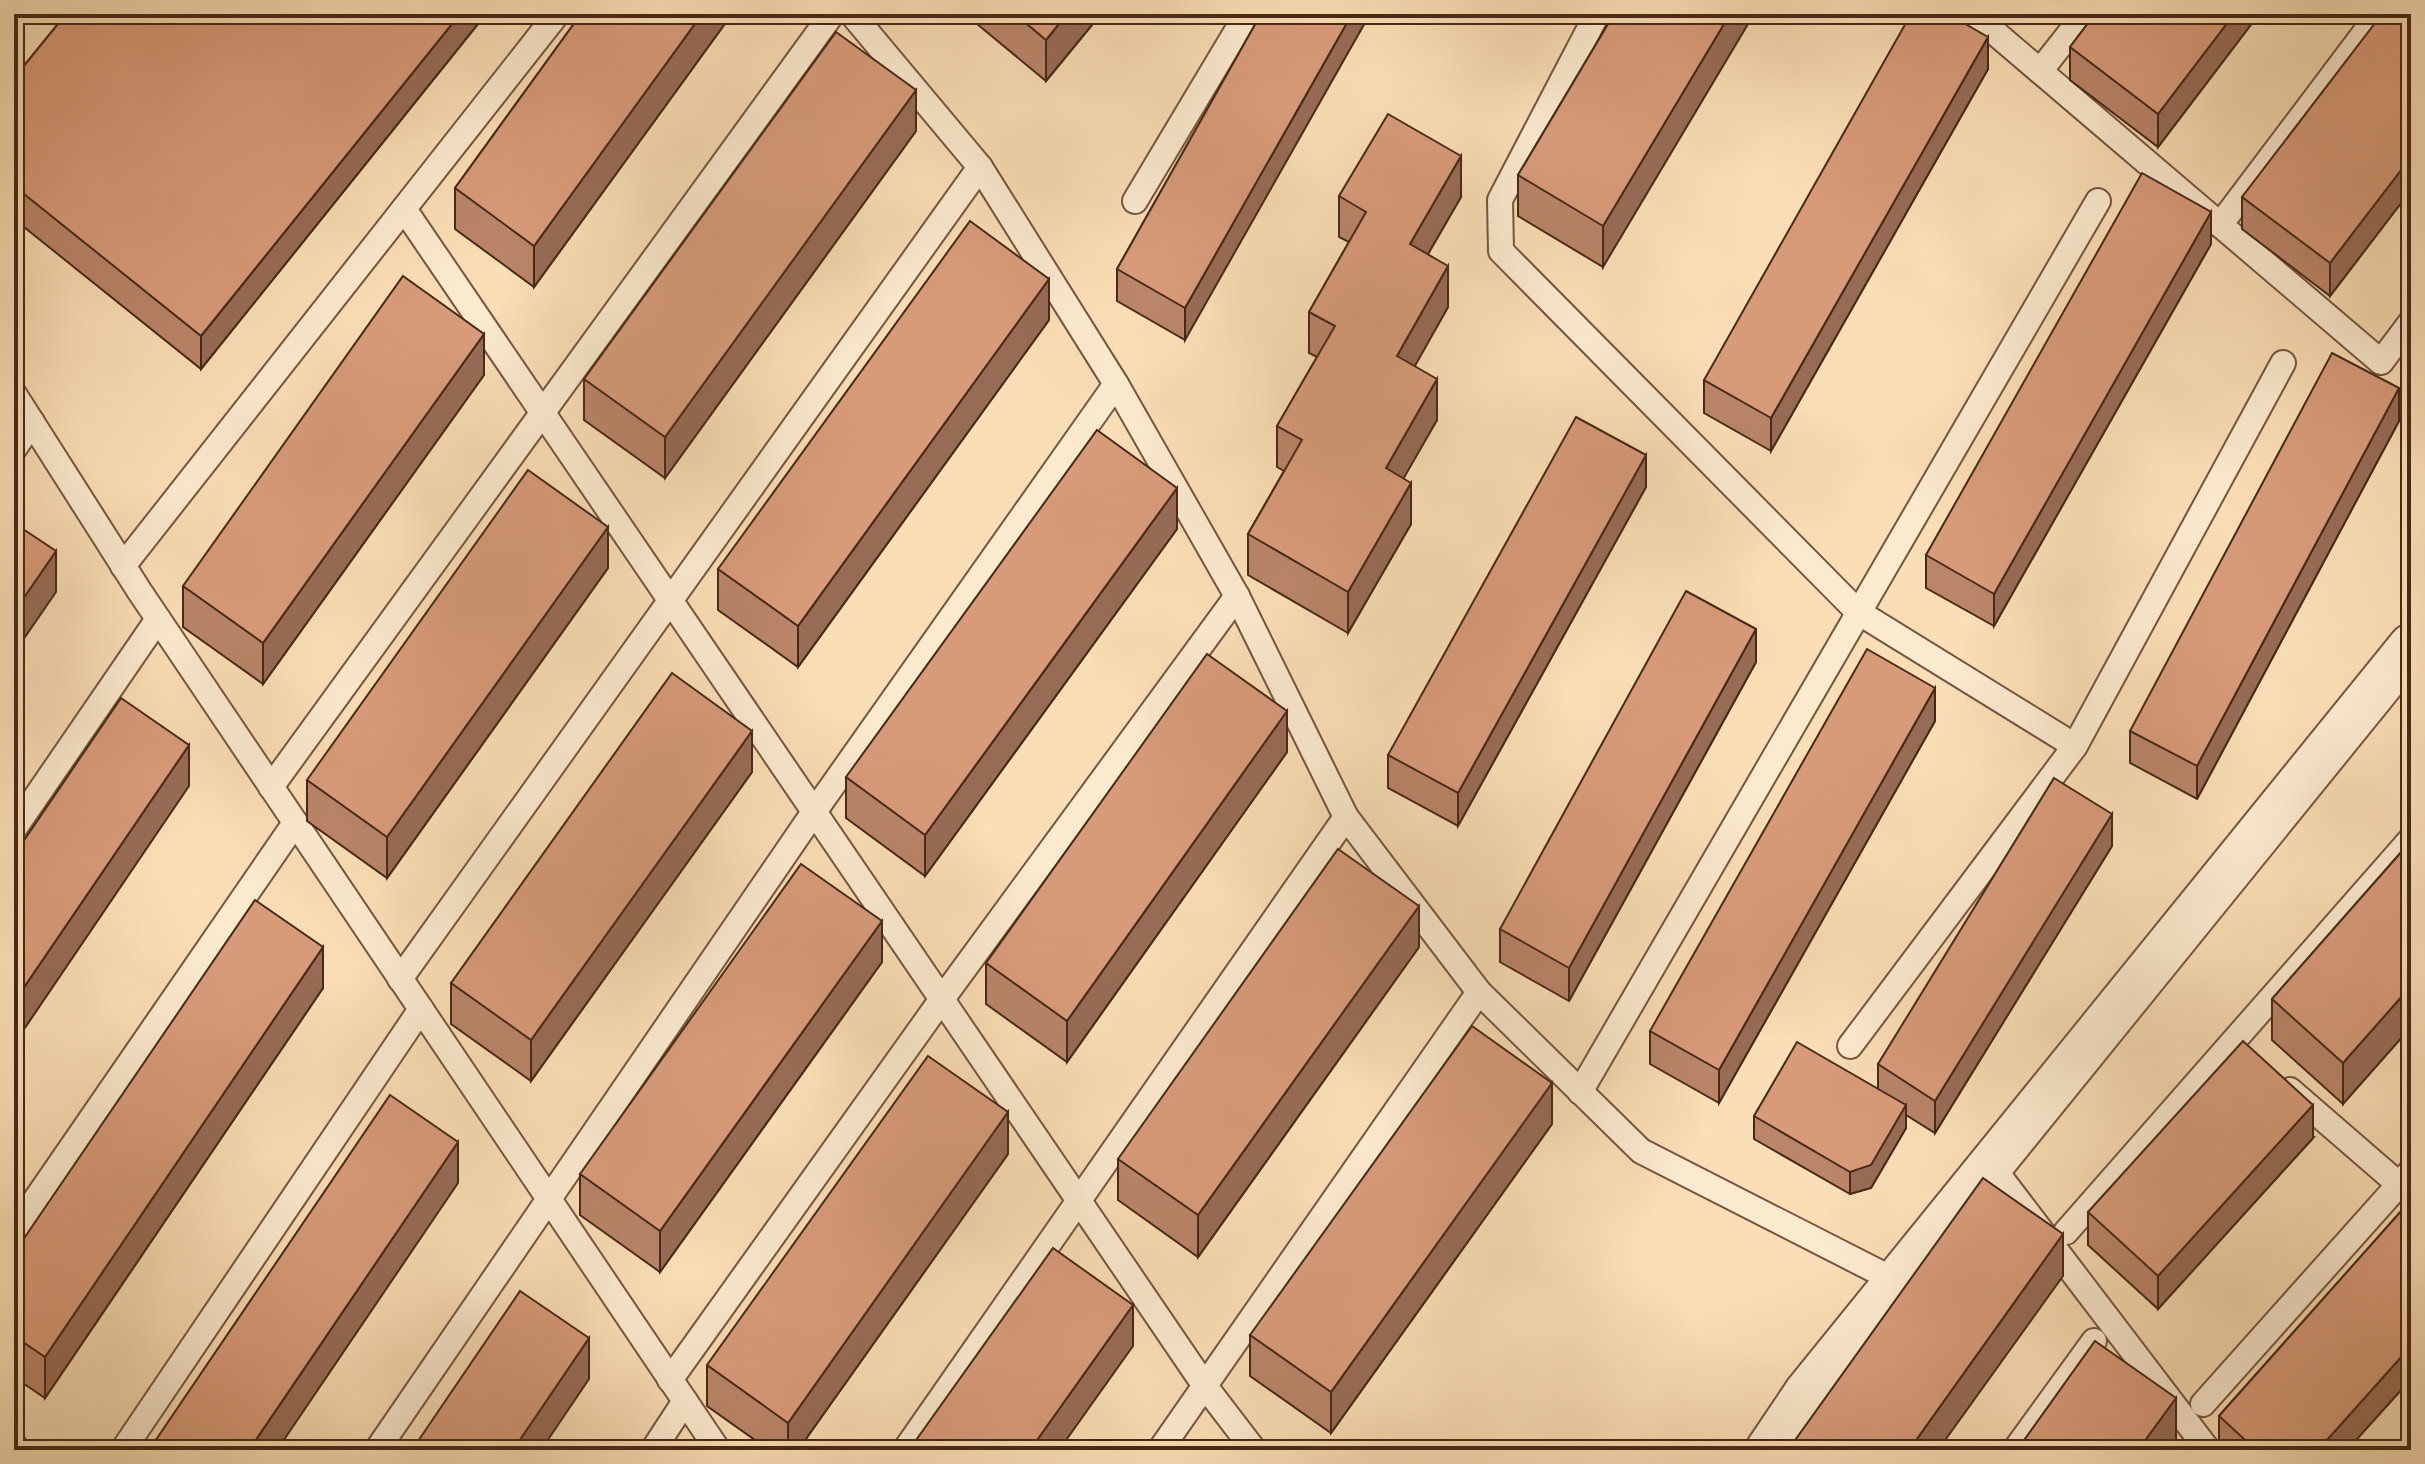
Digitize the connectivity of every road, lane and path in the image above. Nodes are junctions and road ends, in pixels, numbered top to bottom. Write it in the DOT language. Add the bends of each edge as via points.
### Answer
graph roads {
  1 [pos="557,14"];
  2 [pos="832,14"];
  3 [pos="852,14"];
  4 [pos="1247,14"];
  5 [pos="1597,14"];
  6 [pos="1973,14"];
  7 [pos="2085,14"];
  8 [pos="2379,14"];
  9 [pos="2040,71"];
  10 [pos="980,167"];
  11 [pos="1135,201"];
  12 [pos="2098,201"];
  13 [pos="404,209"];
  14 [pos="2220,225"];
  15 [pos="2411,322"];
  16 [pos="2283,363"];
  17 [pos="1116,384"];
  18 [pos="14,394"];
  19 [pos="543,413"];
  20 [pos="32,422"];
  21 [pos="14,449"];
  22 [pos="123,566"];
  23 [pos="1237,596"];
  24 [pos="670,601"];
  25 [pos="1858,612"];
  26 [pos="158,619"];
  27 [pos="2411,646"];
  28 [pos="2075,746"];
  29 [pos="271,787"];
  30 [pos="814,812"];
  31 [pos="1346,817"];
  32 [pos="295,823"];
  33 [pos="14,829"];
  34 [pos="2411,839"];
  35 [pos="400,979"];
  36 [pos="1479,992"];
  37 [pos="942,999"];
  38 [pos="421,1009"];
  39 [pos="1850,1046"];
  40 [pos="2269,1071"];
  41 [pos="1580,1092"];
  42 [pos="1991,1165"];
  43 [pos="2407,1184"];
  44 [pos="548,1198"];
  45 [pos="1079,1200"];
  46 [pos="14,1231"];
  47 [pos="2066,1232"];
  48 [pos="1896,1281"];
  49 [pos="2094,1341"];
  50 [pos="670,1380"];
  51 [pos="1205,1386"];
  52 [pos="685,1401"];
  53 [pos="2203,1404"];
  54 [pos="14,1445"];
  55 [pos="17,1450"];
  56 [pos="123,1450"];
  57 [pos="377,1450"];
  58 [pos="653,1450"];
  59 [pos="718,1450"];
  60 [pos="905,1450"];
  61 [pos="1160,1450"];
  62 [pos="1254,1450"];
  63 [pos="1768,1450"];
  64 [pos="2015,1450"];
  65 [pos="2208,1450"];
  1 -- 13 [label="lane"];
  2 -- 19 [label="lane"];
  3 -- 10 [label="lane"];
  4 -- 11 [label="lane"];
  5 -- 25 [label="lane" via="1500,200 1501,251"];
  6 -- 9 [label="lane"];
  7 -- 9 [label="lane"];
  8 -- 14 [label="lane"];
  9 -- 14 [label="lane"];
  10 -- 17 [label="lane"];
  10 -- 24 [label="lane"];
  12 -- 25 [label="lane"];
  13 -- 19 [label="lane"];
  13 -- 22 [label="lane"];
  14 -- 15 [label="lane" via="2381,362"];
  16 -- 28 [label="lane"];
  17 -- 23 [label="lane"];
  17 -- 30 [label="lane"];
  18 -- 20 [label="lane"];
  19 -- 24 [label="lane"];
  19 -- 29 [label="lane"];
  20 -- 21 [label="lane"];
  20 -- 22 [label="lane"];
  22 -- 26 [label="lane"];
  23 -- 31 [label="lane"];
  23 -- 37 [label="lane"];
  24 -- 30 [label="lane"];
  24 -- 35 [label="lane"];
  25 -- 28 [label="lane"];
  25 -- 41 [label="lane"];
  26 -- 29 [label="lane"];
  26 -- 33 [label="lane"];
  27 -- 42 [label="street"];
  28 -- 39 [label="lane"];
  29 -- 32 [label="lane"];
  30 -- 37 [label="lane"];
  30 -- 44 [label="lane"];
  31 -- 36 [label="lane"];
  31 -- 45 [label="lane"];
  32 -- 35 [label="lane"];
  32 -- 46 [label="lane"];
  34 -- 47 [label="lane" via="2240,1046"];
  35 -- 38 [label="lane"];
  36 -- 41 [label="lane"];
  36 -- 51 [label="lane"];
  37 -- 45 [label="lane"];
  37 -- 50 [label="lane"];
  38 -- 44 [label="lane"];
  38 -- 56 [label="lane"];
  40 -- 43 [label="lane"];
  41 -- 48 [label="lane" via="1641,1151"];
  42 -- 48 [label="street"];
  42 -- 65 [label="lane"];
  43 -- 53 [label="lane"];
  44 -- 50 [label="lane"];
  44 -- 57 [label="lane"];
  45 -- 51 [label="lane"];
  45 -- 60 [label="lane"];
  48 -- 63 [label="street"];
  49 -- 64 [label="lane"];
  50 -- 52 [label="lane"];
  51 -- 61 [label="lane"];
  51 -- 62 [label="lane"];
  52 -- 58 [label="lane"];
  52 -- 59 [label="lane"];
  54 -- 55 [label="lane"];
}
